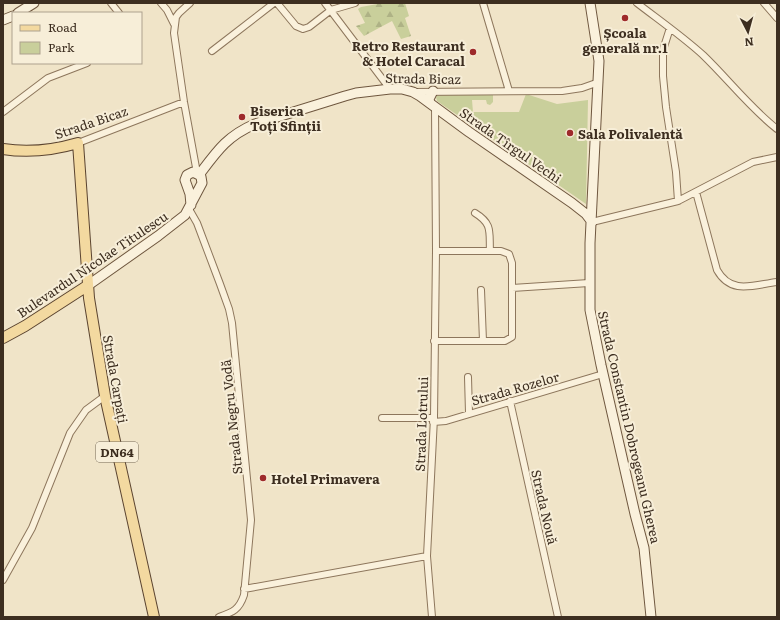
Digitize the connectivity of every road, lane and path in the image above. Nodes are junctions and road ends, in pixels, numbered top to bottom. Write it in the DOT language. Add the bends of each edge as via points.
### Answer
graph roads {
  1 [pos="34,3"];
  2 [pos="110,3"];
  3 [pos="121,3"];
  4 [pos="161,3"];
  5 [pos="190,3"];
  6 [pos="276,3"];
  7 [pos="326,3"];
  8 [pos="355,3"];
  9 [pos="483,3"];
  10 [pos="590,3"];
  11 [pos="637,3"];
  12 [pos="764,3"];
  13 [pos="117,10"];
  14 [pos="331,10"];
  15 [pos="20,12"];
  16 [pos="777,18"];
  17 [pos="174,24"];
  18 [pos="670,28"];
  19 [pos="212,51"];
  20 [pos="84,64"];
  21 [pos="599,82"];
  22 [pos="390,89"];
  23 [pos="433,91"];
  24 [pos="413,92"];
  25 [pos="509,92"];
  26 [pos="184,102"];
  27 [pos="432,106"];
  28 [pos="3,112"];
  29 [pos="777,129"];
  30 [pos="78,143"];
  31 [pos="3,149"];
  32 [pos="192,150"];
  33 [pos="777,156"];
  34 [pos="198,174"];
  35 [pos="187,175"];
  36 [pos="188,188"];
  37 [pos="199,188"];
  38 [pos="696,192"];
  39 [pos="678,201"];
  40 [pos="190,207"];
  41 [pos="475,213"];
  42 [pos="592,222"];
  43 [pos="436,251"];
  44 [pos="490,251"];
  45 [pos="777,282"];
  46 [pos="589,283"];
  47 [pos="87,286"];
  48 [pos="512,288"];
  49 [pos="481,290"];
  50 [pos="3,338"];
  51 [pos="483,341"];
  52 [pos="434,342"];
  53 [pos="603,374"];
  54 [pos="468,377"];
  55 [pos="105,396"];
  56 [pos="510,401"];
  57 [pos="469,413"];
  58 [pos="382,418"];
  59 [pos="433,420"];
  60 [pos="427,556"];
  61 [pos="3,580"];
  62 [pos="244,588"];
  63 [pos="154,617"];
  64 [pos="219,617"];
  65 [pos="432,617"];
  66 [pos="558,617"];
  67 [pos="651,617"];
  1 -- 15 [label="main road"];
  2 -- 13 [label="street"];
  3 -- 13 [label="street"];
  4 -- 17 [label="street"];
  5 -- 17 [label="street" via="179,12"];
  6 -- 14 [label="street" via="296,26 303,30"];
  6 -- 19 [label="street"];
  7 -- 14 [label="street"];
  8 -- 14 [label="street"];
  9 -- 25 [label="street"];
  10 -- 21 [label="main road, Strada Constantin Dobrogeanu Gherea" via="598,50"];
  11 -- 18 [label="street"];
  12 -- 16 [label="street"];
  14 -- 22 [label="street"];
  17 -- 26 [label="street"];
  18 -- 29 [label="street" via="702,54 762,117"];
  18 -- 39 [label="street" via="662,57"];
  20 -- 28 [label="street" via="48,78"];
  21 -- 25 [label="street, Strada Bicaz" via="571,90"];
  21 -- 42 [label="main road, Strada Constantin Dobrogeanu Gherea"];
  22 -- 24 [label="main road, Strada Bicaz"];
  22 -- 34 [label="main road, Strada Bicaz" via="345,96 242,130 224,144"];
  23 -- 24 [label="street, Strada Bicaz"];
  23 -- 25 [label="street, Strada Bicaz"];
  23 -- 27 [label="main road" via="429,99"];
  24 -- 27 [label="main road, Strada Tîrgul Vechi"];
  26 -- 30 [label="street, Strada Bicaz"];
  26 -- 32 [label="street"];
  27 -- 42 [label="main road, Strada Tîrgul Vechi" via="572,203"];
  27 -- 43 [label="street, Strada Lotrului"];
  30 -- 31 [label="main road, Strada Bicaz" via="33,151"];
  30 -- 47 [label="main road, Strada Carpați"];
  32 -- 34 [label="street"];
  32 -- 35 [label="street"];
  33 -- 38 [label="street" via="753,162"];
  34 -- 35 [label="main road" via="193,172"];
  34 -- 37 [label="main road" via="202,182"];
  35 -- 36 [label="main road" via="185,183"];
  36 -- 37 [label="main road"];
  36 -- 40 [label="main road"];
  37 -- 40 [label="main road, Bulevardul Nicolae Titulescu"];
  38 -- 39 [label="street"];
  38 -- 45 [label="street" via="717,270 722,278 728,284 738,286"];
  39 -- 42 [label="street"];
  40 -- 47 [label="main road, Bulevardul Nicolae Titulescu" via="182,218"];
  40 -- 62 [label="street, Strada Negru Vodă" via="232,323 251,520"];
  41 -- 44 [label="street" via="484,219 489,227"];
  42 -- 46 [label="main road, Strada Constantin Dobrogeanu Gherea"];
  43 -- 44 [label="street"];
  43 -- 52 [label="street, Strada Lotrului"];
  44 -- 48 [label="street" via="504,251 509,254 512,263"];
  46 -- 48 [label="street"];
  46 -- 53 [label="main road, Strada Constantin Dobrogeanu Gherea" via="591,320"];
  47 -- 50 [label="main road, Bulevardul Nicolae Titulescu"];
  47 -- 55 [label="main road, Strada Carpați / DN64"];
  48 -- 51 [label="street" via="512,337 505,341"];
  49 -- 51 [label="street"];
  51 -- 52 [label="street"];
  52 -- 59 [label="street, Strada Lotrului"];
  53 -- 56 [label="street, Strada Rozelor"];
  53 -- 67 [label="main road, Strada Constantin Dobrogeanu Gherea" via="645,552"];
  54 -- 57 [label="street"];
  55 -- 61 [label="street" via="86,410 70,433 40,512"];
  55 -- 63 [label="main road, Strada Carpați / DN64"];
  56 -- 57 [label="street, Strada Rozelor"];
  56 -- 66 [label="street, Strada Nouă"];
  57 -- 59 [label="street, Strada Rozelor" via="446,420"];
  58 -- 59 [label="street, Strada Rozelor"];
  59 -- 60 [label="street, Strada Lotrului"];
  60 -- 62 [label="street"];
  60 -- 65 [label="street, Strada Lotrului"];
  62 -- 64 [label="street, Strada Negru Vodă" via="237,609"];
}
